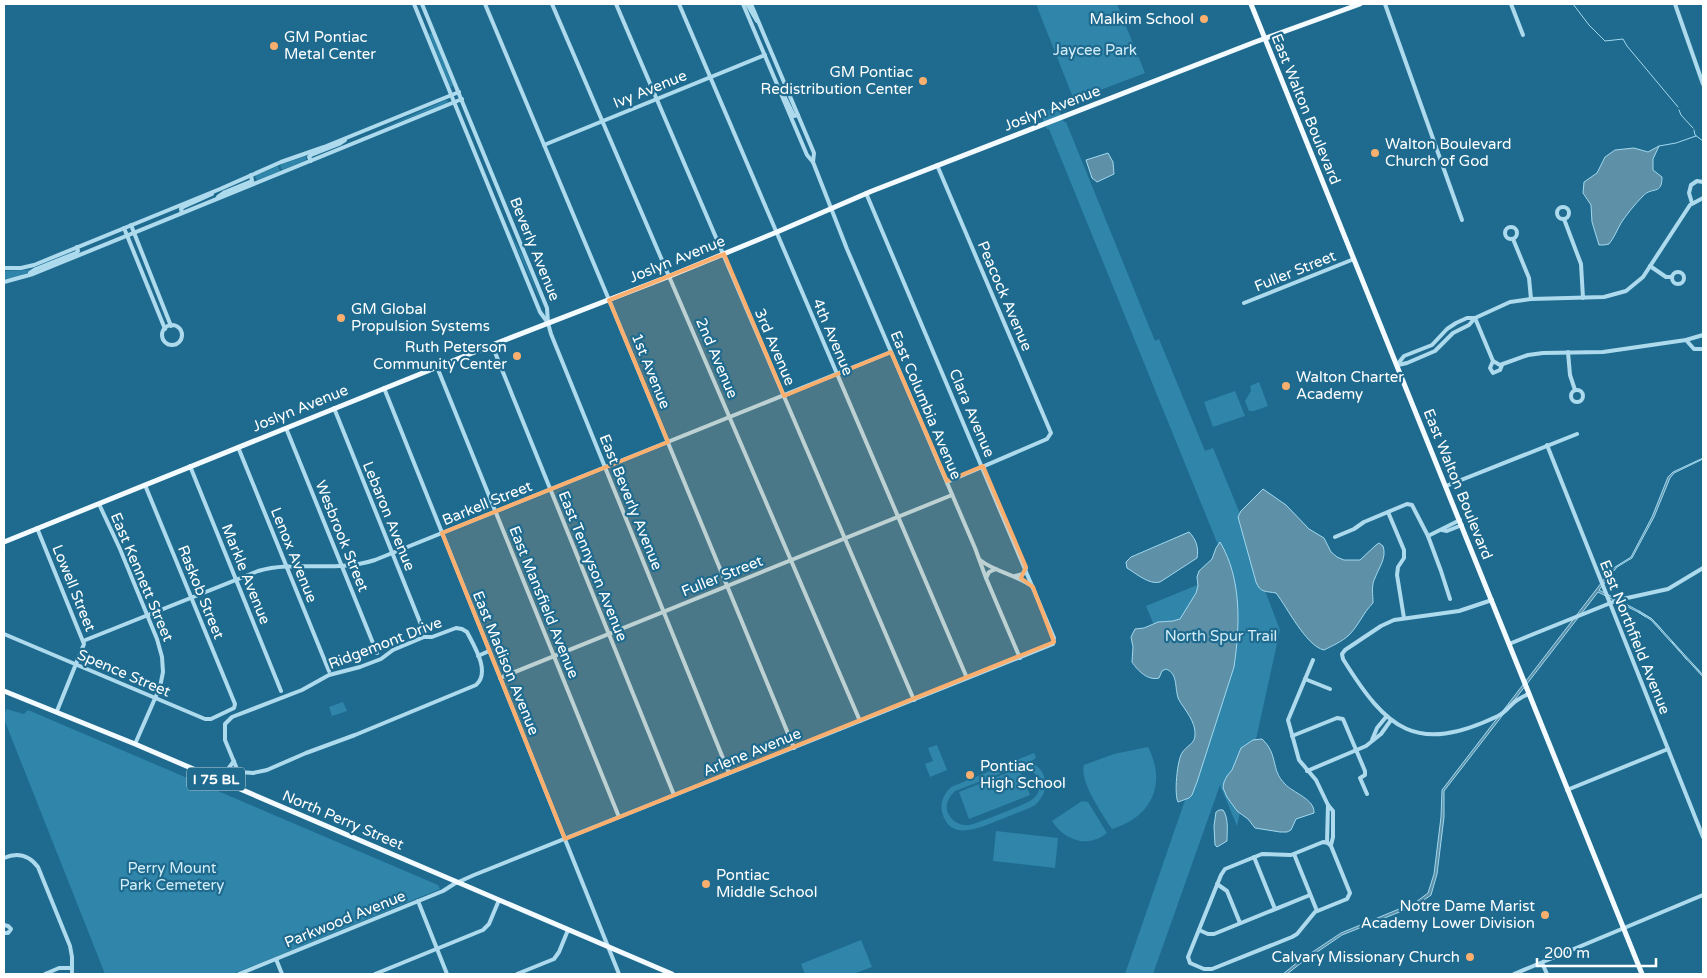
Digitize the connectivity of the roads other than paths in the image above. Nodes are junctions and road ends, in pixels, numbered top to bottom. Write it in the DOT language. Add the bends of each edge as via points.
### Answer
graph roads {
  1 [pos="414,4"];
  2 [pos="422,4"];
  3 [pos="485,4"];
  4 [pos="552,4"];
  5 [pos="616,4"];
  6 [pos="679,4"];
  7 [pos="743,4"];
  8 [pos="749,4"];
  9 [pos="1251,4"];
  10 [pos="1360,4"];
  11 [pos="1385,4"];
  12 [pos="1511,4"];
  13 [pos="1675,4"];
  14 [pos="1523,35"];
  15 [pos="1265,39"];
  16 [pos="765,55"];
  17 [pos="710,77"];
  18 [pos="775,78"];
  19 [pos="1703,84"];
  20 [pos="458,92"];
  21 [pos="451,95"];
  22 [pos="462,99"];
  23 [pos="657,99"];
  24 [pos="454,102"];
  25 [pos="798,115"];
  26 [pos="603,120"];
  27 [pos="351,136"];
  28 [pos="544,145"];
  29 [pos="310,161"];
  30 [pos="813,162"];
  31 [pos="937,165"];
  32 [pos="251,176"];
  33 [pos="1703,182"];
  34 [pos="220,189"];
  35 [pos="866,193"];
  36 [pos="1702,199"];
  37 [pos="212,201"];
  38 [pos="1692,203"];
  39 [pos="832,208"];
  40 [pos="182,213"];
  41 [pos="1564,219"];
  42 [pos="1462,220"];
  43 [pos="130,226"];
  44 [pos="124,228"];
  45 [pos="777,232"];
  46 [pos="134,233"];
  47 [pos="127,236"];
  48 [pos="1513,239"];
  49 [pos="77,247"];
  50 [pos="724,254"];
  51 [pos="1354,259"];
  52 [pos="1650,266"];
  53 [pos="4,268"];
  54 [pos="670,276"];
  55 [pos="24,277"];
  56 [pos="1672,277"];
  57 [pos="4,282"];
  58 [pos="1531,298"];
  59 [pos="1583,298"];
  60 [pos="609,300"];
  61 [pos="1244,303"];
  62 [pos="1475,318"];
  63 [pos="548,323"];
  64 [pos="172,326"];
  65 [pos="164,329"];
  66 [pos="1703,335"];
  67 [pos="1686,340"];
  68 [pos="492,345"];
  69 [pos="1425,348"];
  70 [pos="1703,349"];
  71 [pos="892,352"];
  72 [pos="1568,352"];
  73 [pos="1428,355"];
  74 [pos="1493,361"];
  75 [pos="1397,365"];
  76 [pos="1502,365"];
  77 [pos="437,366"];
  78 [pos="837,374"];
  79 [pos="384,388"];
  80 [pos="1574,390"];
  81 [pos="784,396"];
  82 [pos="334,408"];
  83 [pos="730,417"];
  84 [pos="286,428"];
  85 [pos="1577,434"];
  86 [pos="668,442"];
  87 [pos="1546,445"];
  88 [pos="238,447"];
  89 [pos="190,466"];
  90 [pos="983,466"];
  91 [pos="605,468"];
  92 [pos="946,482"];
  93 [pos="145,485"];
  94 [pos="1446,486"];
  95 [pos="550,490"];
  96 [pos="952,496"];
  97 [pos="99,504"];
  98 [pos="496,512"];
  99 [pos="1388,512"];
  100 [pos="898,518"];
  101 [pos="1461,523"];
  102 [pos="38,528"];
  103 [pos="442,533"];
  104 [pos="1428,536"];
  105 [pos="1335,537"];
  106 [pos="845,539"];
  107 [pos="4,542"];
  108 [pos="392,553"];
  109 [pos="979,558"];
  110 [pos="791,560"];
  111 [pos="286,566"];
  112 [pos="342,567"];
  113 [pos="1026,567"];
  114 [pos="1703,568"];
  115 [pos="996,569"];
  116 [pos="1015,576"];
  117 [pos="986,578"];
  118 [pos="236,579"];
  119 [pos="727,586"];
  120 [pos="1033,587"];
  121 [pos="191,597"];
  122 [pos="1450,599"];
  123 [pos="1492,600"];
  124 [pos="1610,603"];
  125 [pos="664,612"];
  126 [pos="146,615"];
  127 [pos="1404,618"];
  128 [pos="424,632"];
  129 [pos="4,634"];
  130 [pos="609,634"];
  131 [pos="84,641"];
  132 [pos="1054,642"];
  133 [pos="1509,644"];
  134 [pos="489,651"];
  135 [pos="377,653"];
  136 [pos="478,656"];
  137 [pos="554,656"];
  138 [pos="1020,658"];
  139 [pos="1313,660"];
  140 [pos="76,665"];
  141 [pos="328,671"];
  142 [pos="500,678"];
  143 [pos="967,678"];
  144 [pos="1305,678"];
  145 [pos="1330,689"];
  146 [pos="4,691"];
  147 [pos="281,691"];
  148 [pos="1529,694"];
  149 [pos="155,698"];
  150 [pos="914,700"];
  151 [pos="235,707"];
  152 [pos="57,711"];
  153 [pos="1386,717"];
  154 [pos="1391,720"];
  155 [pos="860,721"];
  156 [pos="1292,736"];
  157 [pos="1372,741"];
  158 [pos="135,744"];
  159 [pos="794,748"];
  160 [pos="1668,749"];
  161 [pos="1357,750"];
  162 [pos="234,761"];
  163 [pos="237,769"];
  164 [pos="1307,771"];
  165 [pos="729,774"];
  166 [pos="222,781"];
  167 [pos="229,784"];
  168 [pos="1568,790"];
  169 [pos="1367,794"];
  170 [pos="674,795"];
  171 [pos="619,817"];
  172 [pos="1703,837"];
  173 [pos="565,839"];
  174 [pos="1329,844"];
  175 [pos="1294,854"];
  176 [pos="1254,857"];
  177 [pos="4,858"];
  178 [pos="457,882"];
  179 [pos="1217,884"];
  180 [pos="1310,895"];
  181 [pos="1703,895"];
  182 [pos="499,900"];
  183 [pos="418,901"];
  184 [pos="1275,909"];
  185 [pos="1317,911"];
  186 [pos="1240,923"];
  187 [pos="4,925"];
  188 [pos="1623,928"];
  189 [pos="568,930"];
  190 [pos="1199,930"];
  191 [pos="4,933"];
  192 [pos="608,947"];
  193 [pos="437,949"];
  194 [pos="276,959"];
  195 [pos="1542,963"];
  196 [pos="72,968"];
  197 [pos="45,974"];
  198 [pos="72,974"];
  199 [pos="239,974"];
  200 [pos="282,974"];
  201 [pos="376,974"];
  202 [pos="447,974"];
  203 [pos="517,974"];
  204 [pos="620,974"];
  205 [pos="672,974"];
  206 [pos="1514,974"];
  207 [pos="1547,974"];
  208 [pos="1642,974"];
  1 -- 21 [label="street, Beverly Avenue"];
  2 -- 20 [label="street, Beverly Avenue"];
  3 -- 28 [label="street, 1st Avenue"];
  4 -- 26 [label="street, 2nd Avenue"];
  5 -- 23 [label="street, 3rd Avenue"];
  6 -- 17 [label="street, 4th Avenue"];
  7 -- 16 [label="street, East Columbia Avenue"];
  8 -- 25 [label="street, East Columbia Avenue"];
  9 -- 15 [label="main road, East Walton Boulevard"];
  10 -- 15 [label="main road, Joslyn Avenue"];
  11 -- 42 [label="street"];
  12 -- 14 [label="street"];
  13 -- 19 [label="street"];
  15 -- 31 [label="main road, Joslyn Avenue"];
  15 -- 51 [label="main road, East Walton Boulevard"];
  16 -- 17 [label="street, Ivy Avenue"];
  16 -- 18 [label="street, East Columbia Avenue"];
  17 -- 23 [label="street, Ivy Avenue"];
  17 -- 45 [label="street, 4th Avenue"];
  18 -- 25 [label="street, East Columbia Avenue" via="794,116"];
  18 -- 30 [label="street, East Columbia Avenue" via="807,155"];
  20 -- 21 [label="street"];
  20 -- 22 [label="street, Beverly Avenue"];
  21 -- 24 [label="street, Beverly Avenue"];
  21 -- 27 [label="street"];
  22 -- 24 [label="street"];
  22 -- 63 [label="street, Beverly Avenue" via="547,308"];
  23 -- 26 [label="street, Ivy Avenue"];
  23 -- 50 [label="street, 3rd Avenue"];
  24 -- 29 [label="street"];
  24 -- 63 [label="street, Beverly Avenue" via="540,312"];
  25 -- 30 [label="street, East Columbia Avenue" via="814,153"];
  26 -- 28 [label="street, Ivy Avenue"];
  26 -- 54 [label="street, 2nd Avenue"];
  27 -- 29 [label="street" via="310,155"];
  27 -- 32 [label="street"];
  28 -- 60 [label="street, 1st Avenue"];
  29 -- 37 [label="street"];
  30 -- 39 [label="street, East Columbia Avenue"];
  31 -- 35 [label="main road, Joslyn Avenue"];
  31 -- 90 [label="street, Peacock Avenue" via="1050,432 1048,439"];
  32 -- 34 [label="street"];
  32 -- 37 [label="street" via="252,181"];
  33 -- 38 [label="street" via="1695,182 1689,188"];
  34 -- 40 [label="street" via="183,207"];
  34 -- 43 [label="street"];
  35 -- 39 [label="main road, Joslyn Avenue"];
  35 -- 90 [label="street, Clara Avenue"];
  36 -- 38 [label="street"];
  37 -- 40 [label="street"];
  38 -- 52 [label="street"];
  39 -- 45 [label="main road, Joslyn Avenue"];
  39 -- 71 [label="street, East Columbia Avenue"];
  40 -- 46 [label="street"];
  41 -- 59 [label="street" via="1581,264"];
  43 -- 44 [label="street"];
  43 -- 46 [label="street"];
  44 -- 47 [label="street"];
  44 -- 49 [label="street"];
  45 -- 50 [label="main road, Joslyn Avenue"];
  45 -- 78 [label="street, 4th Avenue"];
  46 -- 47 [label="street"];
  46 -- 64 [label="street"];
  47 -- 55 [label="street"];
  47 -- 65 [label="street"];
  48 -- 58 [label="street" via="1529,278"];
  49 -- 53 [label="street" via="29,266"];
  49 -- 55 [label="street" via="76,253"];
  50 -- 54 [label="main road, Joslyn Avenue"];
  50 -- 81 [label="street, 3rd Avenue"];
  51 -- 61 [label="street, Fuller Street"];
  51 -- 75 [label="main road, East Walton Boulevard"];
  52 -- 56 [label="street" via="1666,277"];
  52 -- 59 [label="street" via="1635,285 1622,293"];
  54 -- 60 [label="main road, Joslyn Avenue"];
  54 -- 83 [label="street, 2nd Avenue"];
  55 -- 57 [label="street"];
  58 -- 59 [label="street"];
  58 -- 62 [label="street" via="1510,302"];
  60 -- 63 [label="main road, Joslyn Avenue"];
  60 -- 86 [label="street, 1st Avenue"];
  62 -- 69 [label="street" via="1454,324"];
  62 -- 73 [label="street"];
  62 -- 74 [label="street"];
  63 -- 68 [label="main road, Joslyn Avenue"];
  63 -- 91 [label="street, East Beverly Avenue"];
  64 -- 65 [label="street"];
  64 -- 65 [label="street" via="181,334 175,345 163,341"];
  66 -- 67 [label="street"];
  67 -- 70 [label="street" via="1694,349"];
  67 -- 72 [label="street" via="1603,352"];
  68 -- 77 [label="main road, Joslyn Avenue"];
  68 -- 95 [label="street, East Tennyson Avenue"];
  69 -- 73 [label="street"];
  69 -- 75 [label="street" via="1404,356"];
  71 -- 78 [label="street, Barkell Street"];
  71 -- 92 [label="street, East Columbia Avenue"];
  72 -- 76 [label="street" via="1543,352"];
  72 -- 80 [label="street"];
  73 -- 75 [label="street"];
  74 -- 76 [label="street"];
  74 -- 76 [label="street" via="1490,368 1494,373"];
  75 -- 94 [label="main road, East Walton Boulevard"];
  77 -- 79 [label="main road, Joslyn Avenue"];
  77 -- 98 [label="street, East Mansfield Avenue"];
  78 -- 81 [label="street, Barkell Street"];
  78 -- 100 [label="street, 4th Avenue"];
  79 -- 82 [label="main road, Joslyn Avenue"];
  79 -- 103 [label="street, East Madison Avenue"];
  81 -- 83 [label="street, Barkell Street"];
  81 -- 106 [label="street, 3rd Avenue"];
  82 -- 84 [label="main road, Joslyn Avenue"];
  82 -- 108 [label="street, Lebaron Avenue"];
  83 -- 86 [label="street, Barkell Street"];
  83 -- 110 [label="street, 2nd Avenue"];
  84 -- 88 [label="main road, Joslyn Avenue"];
  84 -- 112 [label="street, Wesbrook Street"];
  85 -- 87 [label="street"];
  86 -- 91 [label="street, Barkell Street"];
  86 -- 119 [label="street, 1st Avenue"];
  87 -- 94 [label="street"];
  87 -- 124 [label="street, East Northfield Avenue"];
  88 -- 89 [label="main road, Joslyn Avenue"];
  88 -- 111 [label="street, Lenox Avenue"];
  89 -- 93 [label="main road, Joslyn Avenue"];
  89 -- 118 [label="street, Markle Avenue"];
  90 -- 92 [label="street"];
  90 -- 113 [label="street, Clara Avenue"];
  91 -- 95 [label="street, Barkell Street"];
  91 -- 125 [label="street, East Beverly Avenue"];
  92 -- 96 [label="street, East Columbia Avenue"];
  93 -- 97 [label="main road, Joslyn Avenue"];
  93 -- 121 [label="street, Raskob Street"];
  94 -- 101 [label="main road, East Walton Boulevard"];
  95 -- 98 [label="street, Barkell Street"];
  95 -- 130 [label="street, East Tennyson Avenue"];
  96 -- 100 [label="street, Fuller Street"];
  96 -- 109 [label="street, East Columbia Avenue"];
  97 -- 102 [label="main road, Joslyn Avenue"];
  97 -- 126 [label="street, East Kennett Street"];
  98 -- 103 [label="street, Barkell Street"];
  98 -- 137 [label="street, East Mansfield Avenue"];
  99 -- 104 [label="street" via="1413,505"];
  99 -- 105 [label="street"];
  99 -- 127 [label="street" via="1404,550 1404,558 1397,569"];
  100 -- 106 [label="street, Fuller Street"];
  100 -- 143 [label="street, 4th Avenue"];
  101 -- 104 [label="street" via="1446,526"];
  101 -- 123 [label="main road, East Walton Boulevard"];
  102 -- 107 [label="main road, Joslyn Avenue"];
  102 -- 131 [label="street, Lowell Street"];
  103 -- 108 [label="street, Barkell Street"];
  103 -- 134 [label="street, East Madison Avenue"];
  104 -- 122 [label="street"];
  106 -- 110 [label="street, Fuller Street"];
  106 -- 150 [label="street, 3rd Avenue"];
  108 -- 112 [label="street, Barkell Street" via="363,564"];
  108 -- 128 [label="street, Lebaron Avenue"];
  109 -- 115 [label="street"];
  109 -- 117 [label="street, East Columbia Avenue"];
  110 -- 119 [label="street, Fuller Street"];
  110 -- 155 [label="street, 2nd Avenue"];
  111 -- 112 [label="street, Barkell Street"];
  111 -- 118 [label="street, Barkell Street"];
  111 -- 141 [label="street, Lenox Avenue"];
  112 -- 135 [label="street, Wesbrook Street"];
  113 -- 116 [label="street" via="1023,574"];
  113 -- 120 [label="street, Clara Avenue"];
  114 -- 124 [label="street" via="1666,590"];
  115 -- 116 [label="street"];
  115 -- 117 [label="street"];
  116 -- 120 [label="street"];
  117 -- 138 [label="street, East Columbia Avenue"];
  118 -- 121 [label="street, Barkell Street"];
  118 -- 147 [label="street, Markle Avenue"];
  119 -- 125 [label="street, Fuller Street"];
  119 -- 159 [label="street, 1st Avenue"];
  120 -- 132 [label="street, Clara Avenue"];
  121 -- 126 [label="street, Barkell Street"];
  121 -- 151 [label="street, Raskob Street"];
  123 -- 127 [label="street" via="1459,611"];
  123 -- 133 [label="main road, East Walton Boulevard"];
  124 -- 133 [label="street"];
  124 -- 160 [label="street, East Northfield Avenue"];
  125 -- 130 [label="street, Fuller Street"];
  125 -- 165 [label="street, East Beverly Avenue"];
  126 -- 131 [label="street, Barkell Street"];
  126 -- 149 [label="street, East Kennett Street" via="163,662"];
  127 -- 153 [label="street" via="1384,625 1342,655 1370,700"];
  129 -- 140 [label="street, Spence Street"];
  130 -- 137 [label="street, Fuller Street"];
  130 -- 170 [label="street, East Tennyson Avenue"];
  131 -- 140 [label="street, Lowell Street"];
  132 -- 138 [label="street, Arlene Avenue"];
  133 -- 148 [label="main road, East Walton Boulevard"];
  134 -- 136 [label="street"];
  134 -- 142 [label="street, East Madison Avenue"];
  136 -- 162 [label="street, Ridgemont Drive" via="467,632 454,628 424,637 360,667 335,673 239,713 225,726 225,740"];
  136 -- 163 [label="street, Ridgemont Drive" via="482,671 481,680 476,685 267,770 253,773"];
  137 -- 142 [label="street, Fuller Street"];
  137 -- 171 [label="street, East Mansfield Avenue"];
  138 -- 143 [label="street, Arlene Avenue"];
  139 -- 144 [label="street"];
  140 -- 149 [label="street, Spence Street"];
  140 -- 152 [label="street, Lowell Street"];
  142 -- 173 [label="street, East Madison Avenue"];
  143 -- 150 [label="street, Arlene Avenue"];
  144 -- 145 [label="street"];
  144 -- 156 [label="street" via="1288,718"];
  146 -- 152 [label="main road, North Perry Street / I 75 BL"];
  148 -- 154 [label="street" via="1500,715 1452,733 1417,732"];
  148 -- 168 [label="main road, East Walton Boulevard"];
  149 -- 151 [label="street, Spence Street" via="206,719"];
  149 -- 158 [label="street, East Kennett Street"];
  150 -- 155 [label="street, Arlene Avenue"];
  152 -- 158 [label="main road, North Perry Street / I 75 BL"];
  153 -- 154 [label="street"];
  153 -- 157 [label="street"];
  154 -- 157 [label="street"];
  155 -- 159 [label="street, Arlene Avenue"];
  156 -- 161 [label="street" via="1340,718 1345,720"];
  156 -- 164 [label="street" via="1299,760"];
  157 -- 161 [label="street"];
  158 -- 166 [label="main road, North Perry Street / I 75 BL"];
  159 -- 165 [label="street, Arlene Avenue"];
  160 -- 168 [label="street"];
  160 -- 172 [label="street, East Northfield Avenue"];
  161 -- 164 [label="street"];
  161 -- 169 [label="street" via="1365,771 1360,778"];
  162 -- 163 [label="street, Ridgemont Drive"];
  162 -- 166 [label="street"];
  163 -- 167 [label="street"];
  164 -- 174 [label="street" via="1318,784 1328,805"];
  165 -- 170 [label="street, Arlene Avenue"];
  166 -- 167 [label="main road, North Perry Street / I 75 BL"];
  167 -- 178 [label="main road, North Perry Street / I 75 BL"];
  168 -- 188 [label="main road, East Walton Boulevard"];
  170 -- 171 [label="street, Arlene Avenue"];
  171 -- 173 [label="street, Arlene Avenue"];
  173 -- 178 [label="street, Arlene Avenue"];
  173 -- 192 [label="street, East Madison Avenue"];
  174 -- 175 [label="street"];
  174 -- 185 [label="street" via="1350,895 1346,900"];
  175 -- 176 [label="street" via="1266,853"];
  175 -- 180 [label="street"];
  176 -- 179 [label="street" via="1226,868"];
  176 -- 184 [label="street"];
  177 -- 196 [label="street" via="23,856 38,867 70,946"];
  178 -- 182 [label="main road, North Perry Street / I 75 BL"];
  178 -- 183 [label="street, Parkwood Avenue"];
  179 -- 186 [label="street" via="1227,891"];
  179 -- 190 [label="street"];
  180 -- 184 [label="street"];
  180 -- 185 [label="street"];
  181 -- 188 [label="street"];
  182 -- 189 [label="main road, North Perry Street / I 75 BL"];
  182 -- 193 [label="street" via="485,929"];
  183 -- 193 [label="street"];
  183 -- 194 [label="street, Parkwood Avenue"];
  184 -- 186 [label="street"];
  185 -- 190 [label="street" via="1294,936 1209,970 1188,960"];
  186 -- 190 [label="street" via="1212,934"];
  187 -- 191 [label="street" via="11,930"];
  188 -- 195 [label="street"];
  188 -- 208 [label="main road, East Walton Boulevard"];
  189 -- 192 [label="main road, North Perry Street / I 75 BL"];
  189 -- 203 [label="street" via="554,959"];
  192 -- 204 [label="street, East Madison Avenue"];
  192 -- 205 [label="main road, North Perry Street / I 75 BL"];
  193 -- 201 [label="street"];
  193 -- 202 [label="street"];
  194 -- 199 [label="street, Parkwood Avenue"];
  194 -- 200 [label="street"];
  195 -- 206 [label="street"];
  195 -- 207 [label="street"];
  196 -- 197 [label="street" via="59,968"];
  196 -- 198 [label="street"];
}
